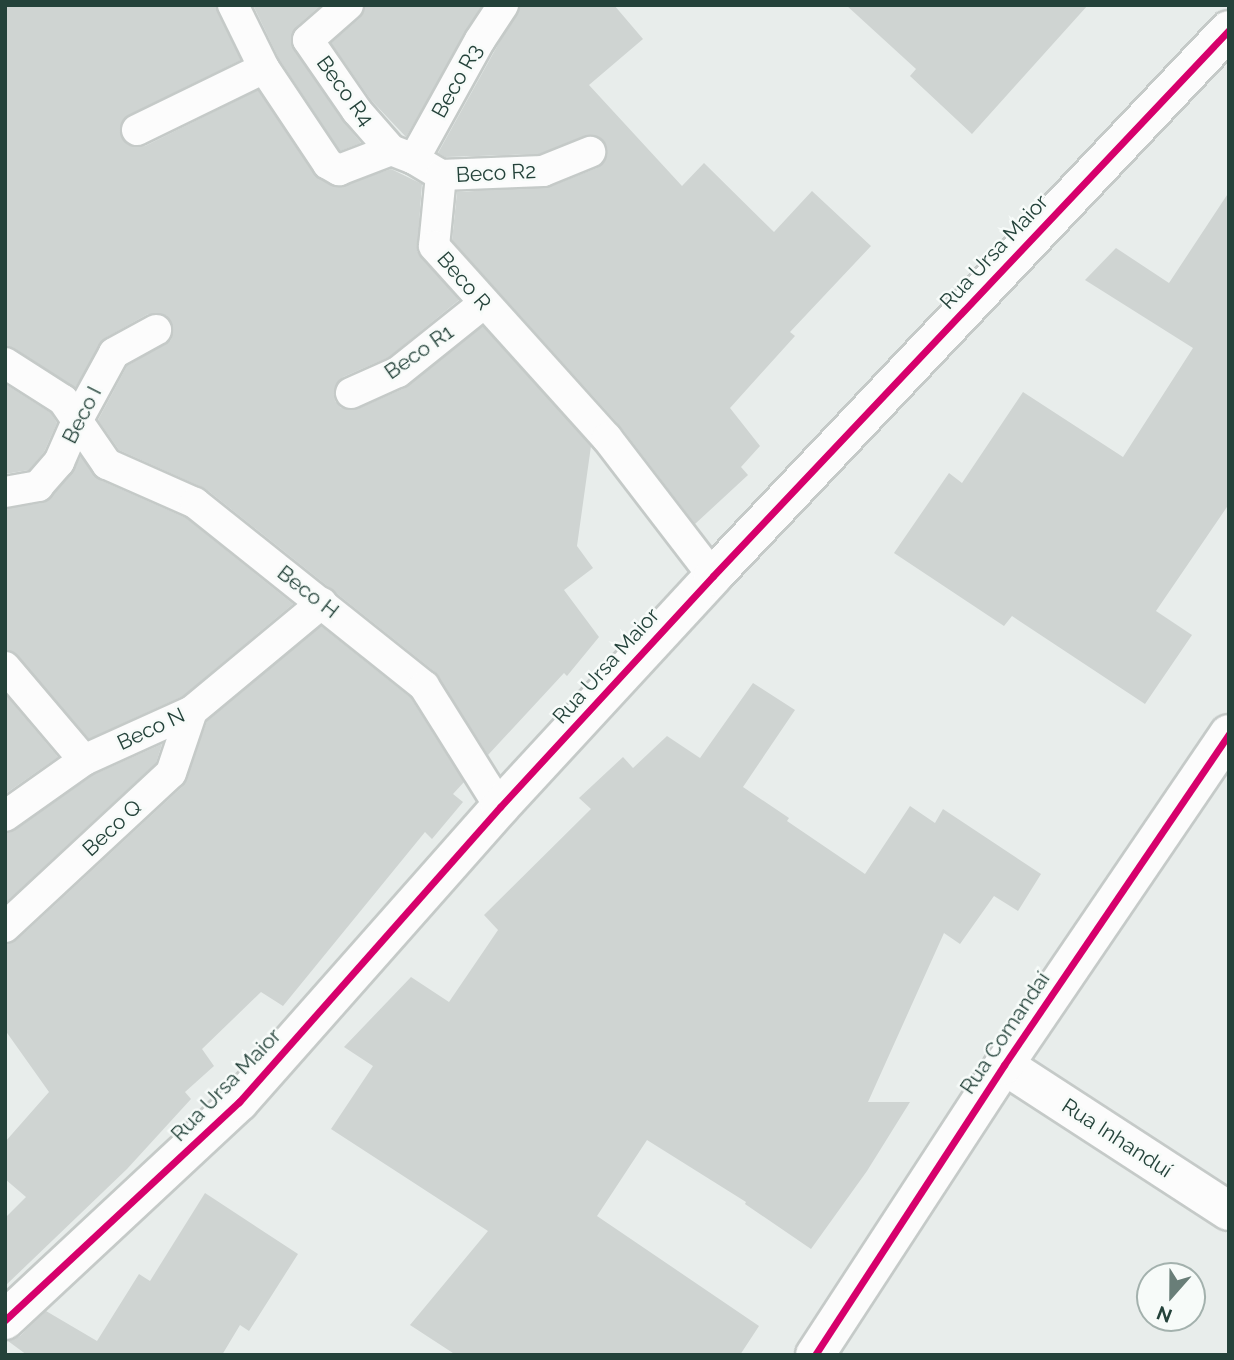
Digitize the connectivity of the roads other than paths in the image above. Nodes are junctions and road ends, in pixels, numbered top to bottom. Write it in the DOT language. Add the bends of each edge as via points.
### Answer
graph roads {
  1 [pos="233,5"];
  2 [pos="348,5"];
  3 [pos="503,5"];
  4 [pos="1229,30"];
  5 [pos="264,68"];
  6 [pos="137,130"];
  7 [pos="590,152"];
  8 [pos="402,155"];
  9 [pos="441,176"];
  10 [pos="484,304"];
  11 [pos="156,330"];
  12 [pos="5,363"];
  13 [pos="351,393"];
  14 [pos="77,421"];
  15 [pos="5,492"];
  16 [pos="713,576"];
  17 [pos="322,603"];
  18 [pos="5,667"];
  19 [pos="192,711"];
  20 [pos="1229,734"];
  21 [pos="84,760"];
  22 [pos="500,807"];
  23 [pos="5,816"];
  24 [pos="5,927"];
  25 [pos="1004,1065"];
  26 [pos="1229,1211"];
  27 [pos="5,1320"];
  28 [pos="815,1355"];
  1 -- 5 [label="lane"];
  2 -- 8 [label="lane, Beco R4" via="308,40 357,111"];
  3 -- 8 [label="lane, Beco R3"];
  4 -- 16 [label="street, Rua Ursa Maior"];
  5 -- 6 [label="lane"];
  5 -- 8 [label="lane" via="328,164 339,170"];
  7 -- 9 [label="lane, Beco R2" via="543,171"];
  8 -- 9 [label="lane"];
  9 -- 10 [label="lane, Beco R" via="434,246"];
  10 -- 13 [label="lane, Beco R1" via="398,372"];
  10 -- 16 [label="lane, Beco R" via="607,438"];
  11 -- 14 [label="lane, Beco I" via="114,353"];
  12 -- 14 [label="lane, Beco H" via="62,401"];
  14 -- 15 [label="lane, Beco I" via="60,461 38,486"];
  14 -- 17 [label="lane, Beco H" via="107,464 195,503"];
  16 -- 22 [label="street, Rua Ursa Maior"];
  17 -- 19 [label="lane, Beco N"];
  17 -- 22 [label="lane, Beco H" via="424,686"];
  18 -- 21 [label="lane"];
  19 -- 21 [label="lane, Beco N"];
  19 -- 24 [label="lane, Beco Q" via="172,773"];
  20 -- 25 [label="street, Rua Comandaí"];
  21 -- 23 [label="lane, Beco N"];
  22 -- 27 [label="street, Rua Ursa Maior" via="239,1102"];
  25 -- 26 [label="street, Rua Inhanduí"];
  25 -- 28 [label="street, Rua Comandaí"];
}
